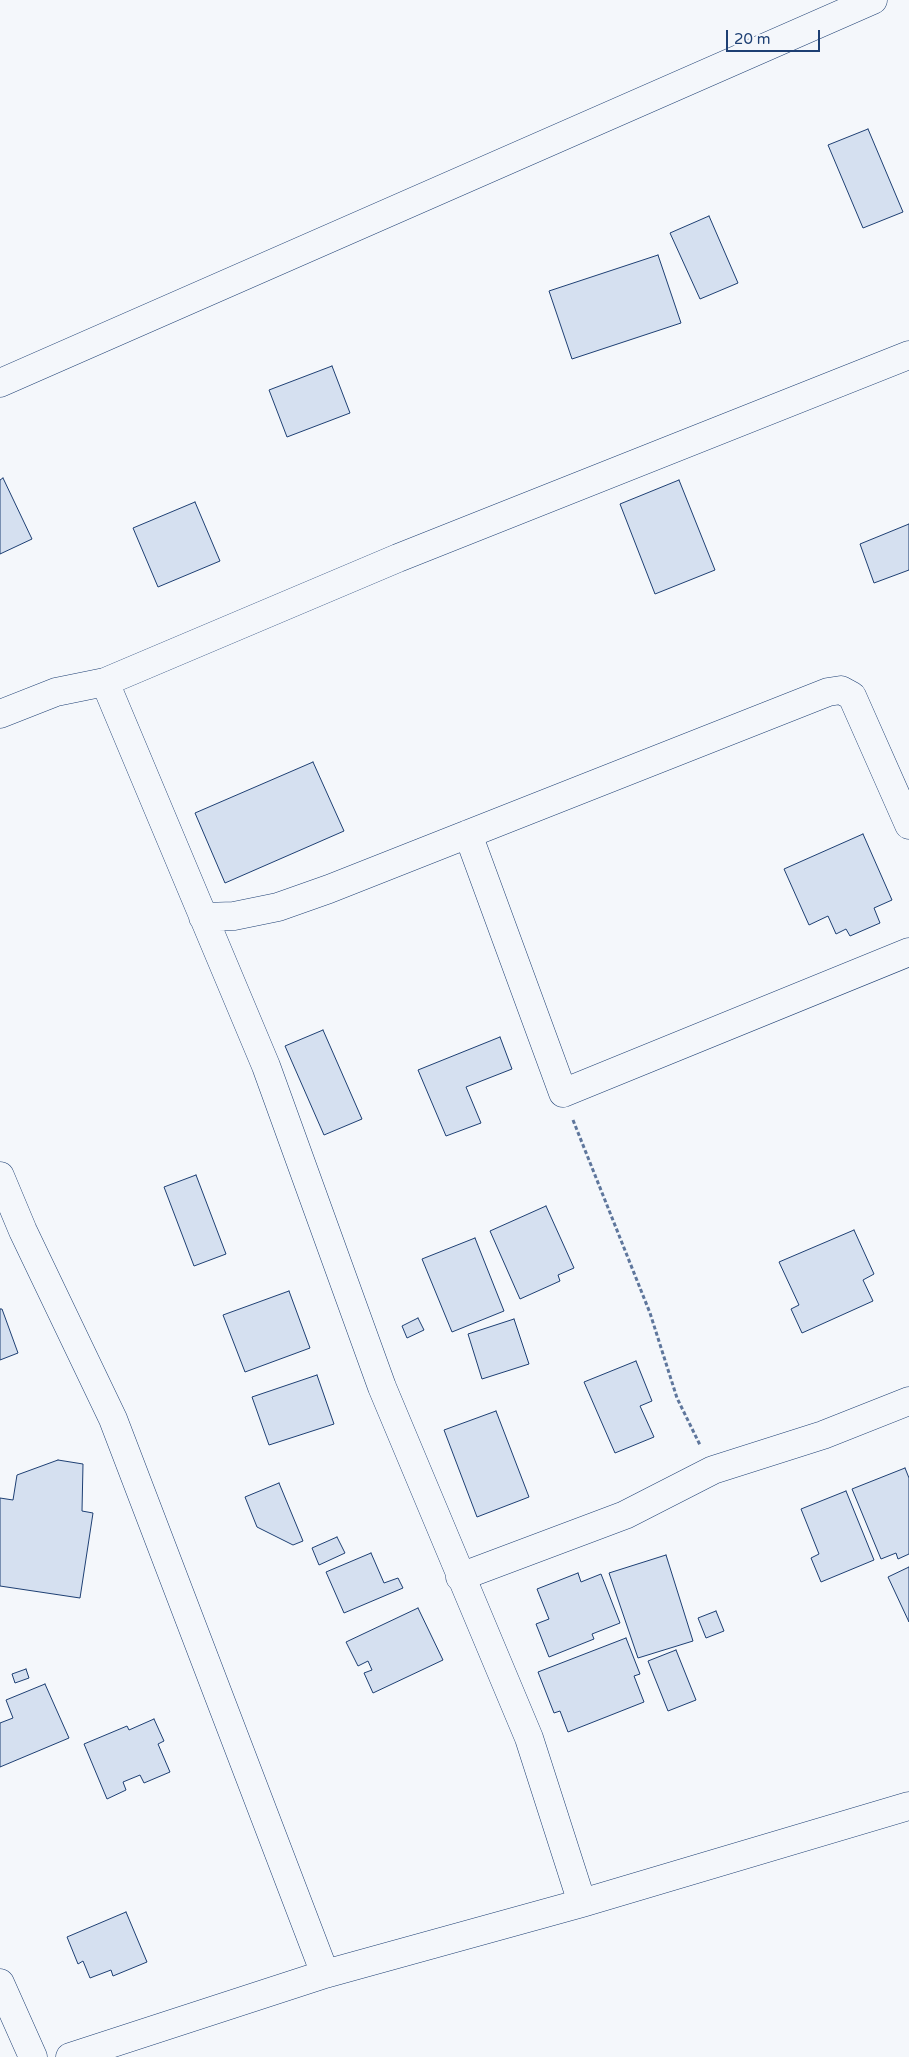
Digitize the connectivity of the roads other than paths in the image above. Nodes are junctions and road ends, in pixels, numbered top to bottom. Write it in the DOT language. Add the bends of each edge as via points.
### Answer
graph roads {
  1 [pos="873,0"];
  2 [pos="909,354"];
  3 [pos="0,383"];
  4 [pos="104,682"];
  5 [pos="0,714"];
  6 [pos="909,825"];
  7 [pos="468,834"];
  8 [pos="202,918"];
  9 [pos="909,952"];
  10 [pos="0,1176"];
  11 [pos="909,1401"];
  12 [pos="460,1576"];
  13 [pos="909,1806"];
  14 [pos="582,1903"];
  15 [pos="325,1974"];
  16 [pos="0,1983"];
  17 [pos="33,2057"];
  18 [pos="70,2057"];
  1 -- 3 [label="street"];
  2 -- 4 [label="street" via="398,558"];
  4 -- 5 [label="street" via="56,692"];
  4 -- 8 [label="street"];
  6 -- 7 [label="street" via="852,696 841,690 828,692"];
  7 -- 8 [label="street" via="278,907 234,916"];
  7 -- 9 [label="street" via="563,1093"];
  8 -- 12 [label="street" via="266,1066 382,1387"];
  10 -- 15 [label="street" via="113,1420"];
  11 -- 12 [label="street" via="823,1434 713,1470 625,1515"];
  12 -- 14 [label="street" via="529,1738"];
  13 -- 14 [label="street"];
  14 -- 15 [label="street"];
  15 -- 18 [label="street"];
  16 -- 17 [label="street"];
}
